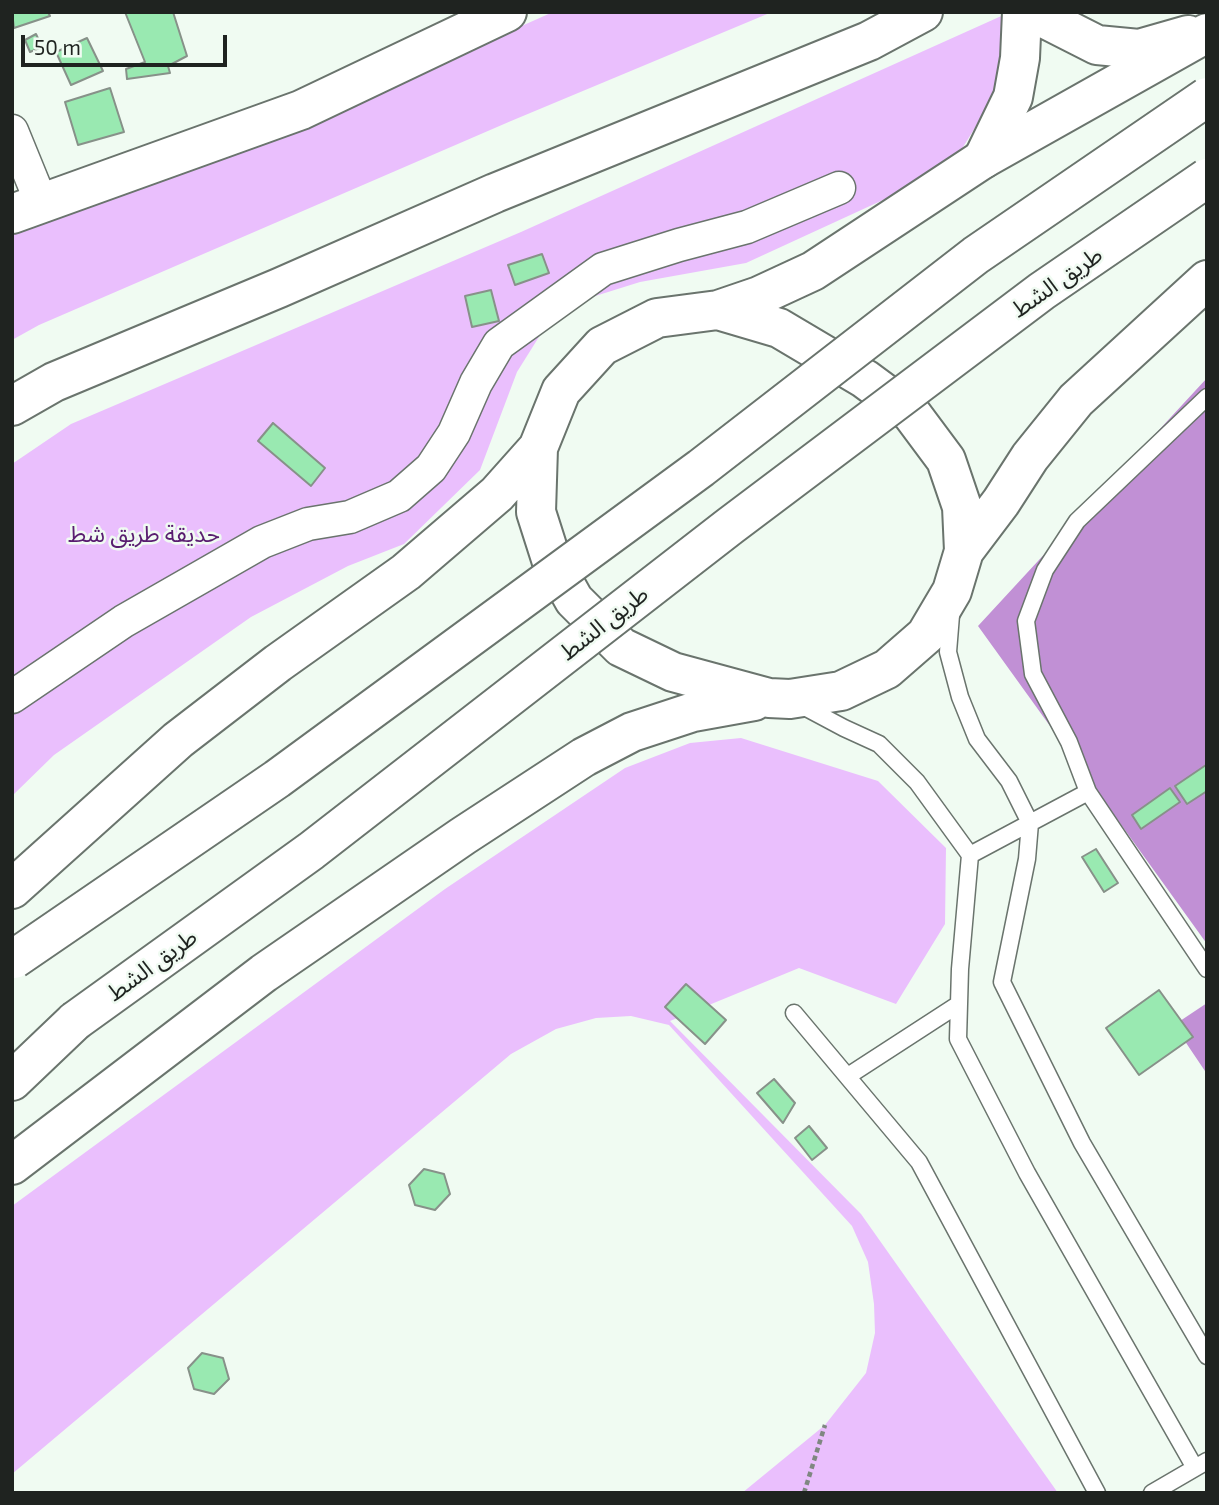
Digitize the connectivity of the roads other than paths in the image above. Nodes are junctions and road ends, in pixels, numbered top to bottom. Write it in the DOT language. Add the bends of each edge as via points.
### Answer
graph roads {
  1 [pos="508,12"];
  2 [pos="923,12"];
  3 [pos="1022,12"];
  4 [pos="1032,12"];
  5 [pos="1207,31"];
  6 [pos="1207,96"];
  7 [pos="12,131"];
  8 [pos="983,159"];
  9 [pos="1207,178"];
  10 [pos="839,188"];
  11 [pos="27,208"];
  12 [pos="1207,280"];
  13 [pos="718,310"];
  14 [pos="1207,397"];
  15 [pos="12,406"];
  16 [pos="538,448"];
  17 [pos="964,551"];
  18 [pos="952,591"];
  19 [pos="12,697"];
  20 [pos="780,699"];
  21 [pos="1088,792"];
  22 [pos="1030,823"];
  23 [pos="970,855"];
  24 [pos="12,889"];
  25 [pos="13,960"];
  26 [pos="1207,969"];
  27 [pos="959,1004"];
  28 [pos="794,1013"];
  29 [pos="848,1076"];
  30 [pos="12,1081"];
  31 [pos="12,1165"];
  32 [pos="1207,1356"];
  33 [pos="1201,1464"];
  34 [pos="1097,1493"];
  35 [pos="1152,1493"];
  1 -- 11 [label="main road" via="301,110"];
  2 -- 15 [label="main road" via="869,41 495,194 54,383"];
  3 -- 8 [label="main road" via="1013,97"];
  4 -- 5 [label="main road" via="1097,45 1139,49"];
  5 -- 8 [label="main road"];
  6 -- 25 [label="main road, bridge" via="976,255 701,468 277,779"];
  7 -- 11 [label="street"];
  8 -- 13 [label="main road" via="813,271"];
  9 -- 30 [label="main road, طريق الشط, bridge" via="1042,291 730,526 311,851 75,1021"];
  10 -- 19 [label="street" via="747,227 603,270 499,344 439,456 399,496 350,517 308,524 262,542 124,621"];
  12 -- 17 [label="main road" via="1076,400"];
  13 -- 16 [label="main road" via="657,318 602,346 561,391"];
  13 -- 17 [label="main road" via="779,328 865,379 911,413 946,460 962,507"];
  14 -- 21 [label="lane" via="1077,521 1045,570 1026,621 1033,674 1069,742"];
  16 -- 20 [label="main road" via="536,512 551,559 574,600 621,647 673,673"];
  16 -- 24 [label="main road" via="498,494 406,572 178,740"];
  17 -- 18 [label="main road"];
  18 -- 20 [label="main road" via="926,635 887,669 841,691"];
  18 -- 22 [label="lane" via="948,652 960,697 977,738 1009,781"];
  20 -- 23 [label="lane" via="879,744 917,782"];
  20 -- 31 [label="main road" via="693,712 632,732 584,757 264,974"];
  21 -- 22 [label="lane"];
  21 -- 26 [label="lane"];
  22 -- 23 [label="lane"];
  22 -- 32 [label="lane" via="1002,982 1082,1143"];
  23 -- 27 [label="lane"];
  27 -- 29 [label="lane"];
  27 -- 33 [label="lane" via="958,1040 1027,1173"];
  28 -- 29 [label="lane"];
  29 -- 34 [label="lane" via="919,1162"];
  33 -- 35 [label="lane"];
}
